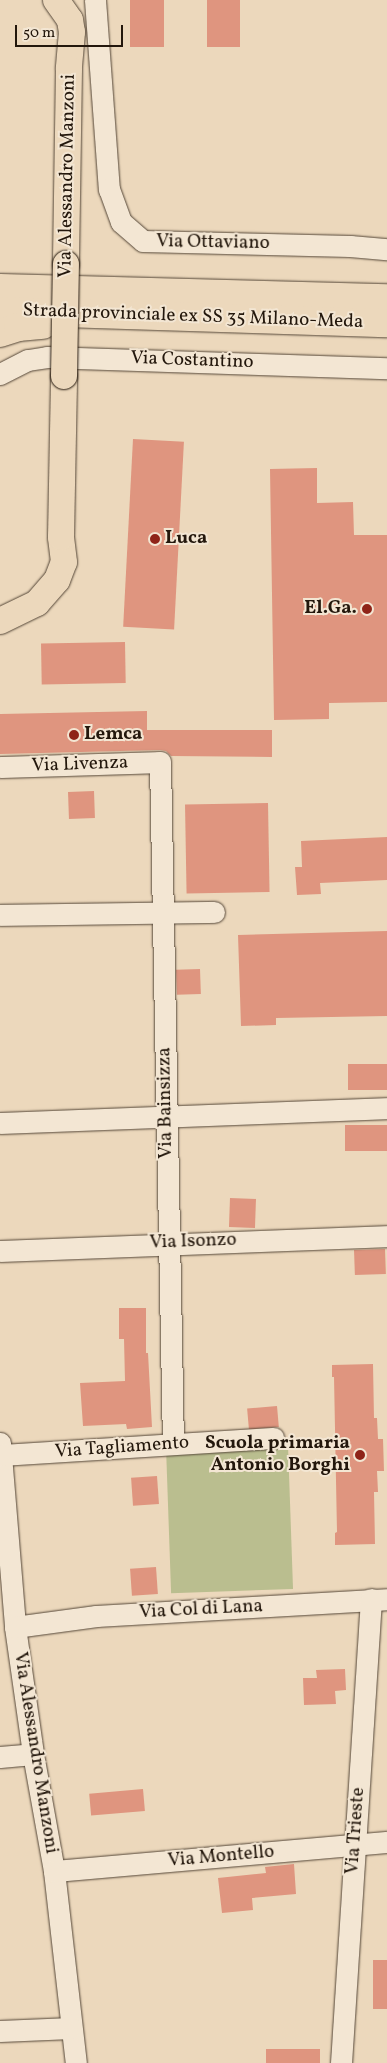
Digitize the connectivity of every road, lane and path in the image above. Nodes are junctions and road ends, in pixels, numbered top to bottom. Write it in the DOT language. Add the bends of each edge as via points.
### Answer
graph roads {
  1 [pos="56,0"];
  2 [pos="94,0"];
  3 [pos="387,249"];
  4 [pos="0,269"];
  5 [pos="0,288"];
  6 [pos="113,290"];
  7 [pos="387,298"];
  8 [pos="0,312"];
  9 [pos="136,316"];
  10 [pos="387,323"];
  11 [pos="0,333"];
  12 [pos="387,368"];
  13 [pos="0,374"];
  14 [pos="48,591"];
  15 [pos="0,599"];
  16 [pos="0,621"];
  17 [pos="160,762"];
  18 [pos="0,767"];
  19 [pos="162,912"];
  20 [pos="214,912"];
  21 [pos="0,915"];
  22 [pos="387,1108"];
  23 [pos="167,1116"];
  24 [pos="0,1123"];
  25 [pos="387,1236"];
  26 [pos="169,1243"];
  27 [pos="0,1251"];
  28 [pos="273,1438"];
  29 [pos="172,1444"];
  30 [pos="0,1449"];
  31 [pos="6,1589"];
  32 [pos="379,1599"];
  33 [pos="15,1627"];
  34 [pos="33,1754"];
  35 [pos="0,1757"];
  36 [pos="387,1842"];
  37 [pos="355,1846"];
  38 [pos="54,1871"];
  39 [pos="71,2028"];
  40 [pos="0,2031"];
  41 [pos="76,2063"];
  42 [pos="341,2063"];
  1 -- 14 [label="main road, Via Alessandro Manzoni, bridge" via="70,20 72,32 61,537 64,562 57,580"];
  2 -- 3 [label="street, Via Ottaviano" via="110,189 122,222 143,241"];
  4 -- 6 [label="highway" via="9,273 95,279"];
  5 -- 6 [label="highway, Strada provinciale ex SS 35 Milano-Meda"];
  6 -- 7 [label="highway, Strada provinciale ex SS 35 Milano-Meda"];
  8 -- 9 [label="highway, Strada provinciale ex SS 35 Milano-Meda"];
  9 -- 10 [label="highway, Strada provinciale ex SS 35 Milano-Meda"];
  9 -- 11 [label="highway" via="105,328 42,325 18,327"];
  12 -- 13 [label="street, Via Costantino" via="47,357 28,360"];
  14 -- 15 [label="main road" via="24,598"];
  14 -- 16 [label="main road, Via Alessandro Manzoni" via="37,602"];
  17 -- 18 [label="street, Via Livenza"];
  17 -- 19 [label="street, Via Bainsizza"];
  19 -- 20 [label="street"];
  19 -- 21 [label="street"];
  19 -- 23 [label="street, Via Bainsizza"];
  22 -- 23 [label="street"];
  23 -- 24 [label="street"];
  23 -- 26 [label="street, Via Bainsizza"];
  25 -- 26 [label="street, Via Isonzo"];
  26 -- 27 [label="street, Via Isonzo"];
  26 -- 29 [label="street, Via Bainsizza"];
  28 -- 29 [label="street, Via Tagliamento"];
  29 -- 30 [label="street, Via Tagliamento"];
  30 -- 31 [label="street, Via Alessandro Manzoni"];
  31 -- 33 [label="street, Via Alessandro Manzoni"];
  32 -- 33 [label="street, Via Col di Lana" via="96,1616"];
  32 -- 37 [label="street, Via Trieste"];
  33 -- 34 [label="street, Via Alessandro Manzoni"];
  34 -- 35 [label="street"];
  34 -- 38 [label="street, Via Alessandro Manzoni"];
  36 -- 37 [label="street, Via Montello"];
  37 -- 38 [label="street, Via Montello"];
  37 -- 42 [label="street, Via Trieste"];
  38 -- 39 [label="street, Via Alessandro Manzoni"];
  39 -- 40 [label="street"];
  39 -- 41 [label="street, Via Alessandro Manzoni"];
}
